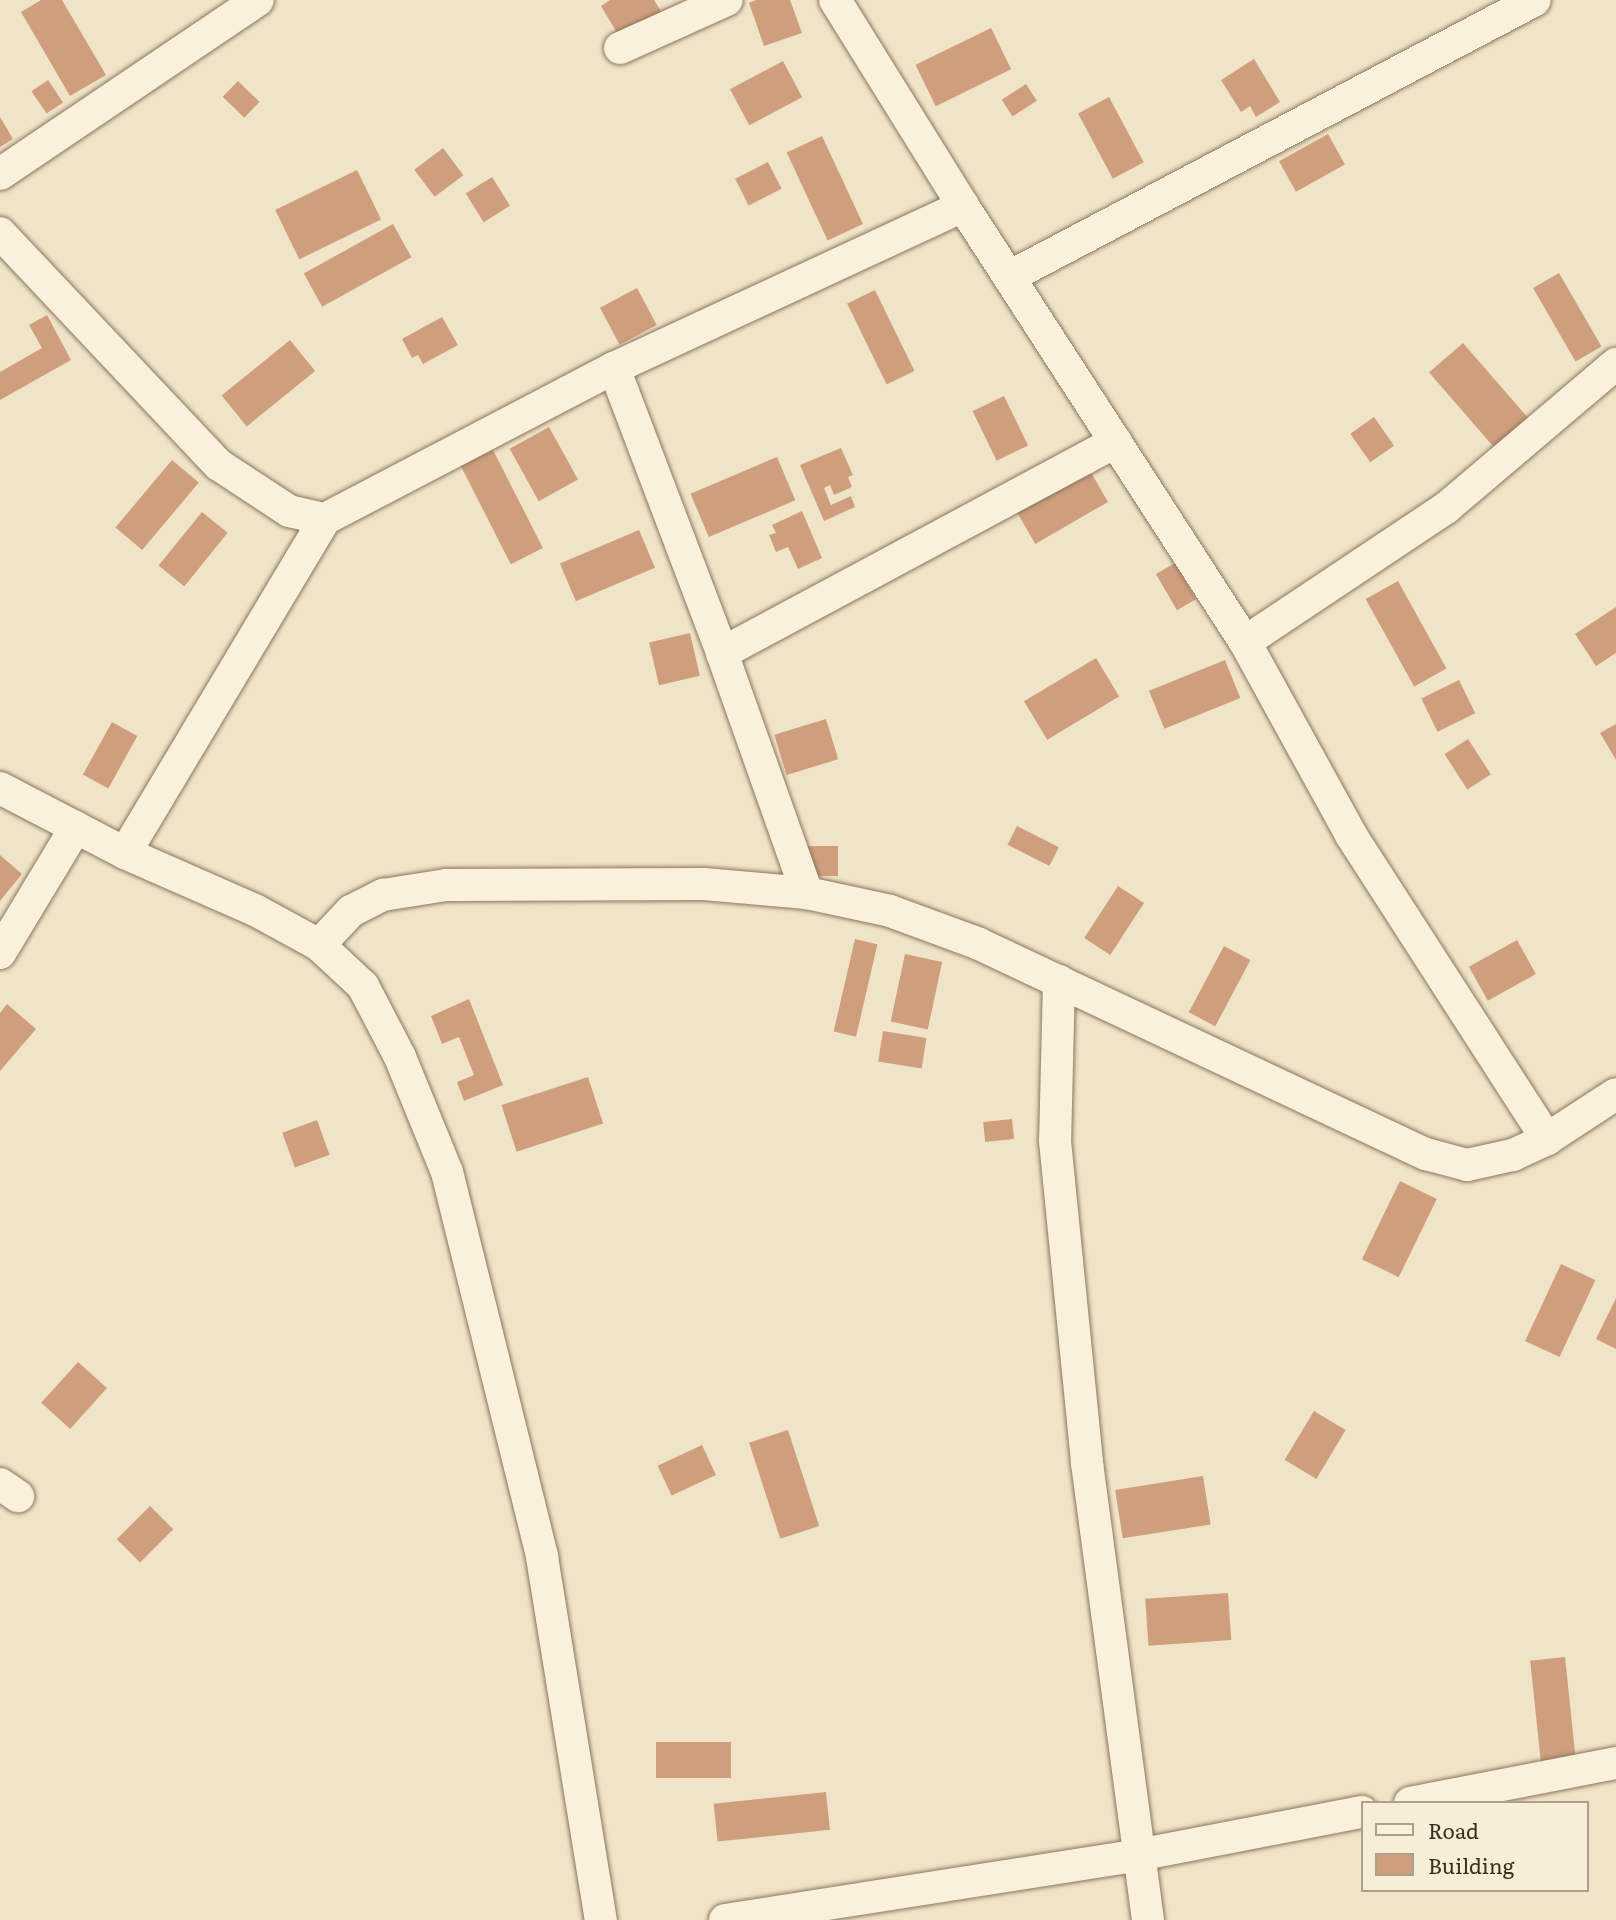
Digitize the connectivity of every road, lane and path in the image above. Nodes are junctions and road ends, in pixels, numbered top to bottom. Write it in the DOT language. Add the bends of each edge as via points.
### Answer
graph roads {
  1 [pos="258,0"];
  2 [pos="727,0"];
  3 [pos="835,0"];
  4 [pos="1535,0"];
  5 [pos="620,48"];
  6 [pos="0,174"];
  7 [pos="963,206"];
  8 [pos="0,233"];
  9 [pos="1009,277"];
  10 [pos="1616,364"];
  11 [pos="614,368"];
  12 [pos="1116,442"];
  13 [pos="325,519"];
  14 [pos="1245,642"];
  15 [pos="722,653"];
  16 [pos="0,788"];
  17 [pos="76,827"];
  18 [pos="125,853"];
  19 [pos="807,893"];
  20 [pos="318,945"];
  21 [pos="0,953"];
  22 [pos="1059,981"];
  23 [pos="1616,1094"];
  24 [pos="1547,1139"];
  25 [pos="1616,1763"];
  26 [pos="1420,1801"];
  27 [pos="1360,1812"];
  28 [pos="1138,1855"];
  29 [pos="601,1920"];
  30 [pos="725,1920"];
  31 [pos="1148,1920"];
  1 -- 6 [label="street"];
  2 -- 5 [label="street"];
  3 -- 7 [label="street"];
  4 -- 9 [label="street"];
  7 -- 9 [label="street"];
  7 -- 11 [label="street"];
  8 -- 13 [label="street" via="219,465 289,511"];
  9 -- 12 [label="street"];
  10 -- 14 [label="street" via="1446,508"];
  11 -- 13 [label="street"];
  11 -- 15 [label="street"];
  12 -- 14 [label="street"];
  12 -- 15 [label="street"];
  13 -- 18 [label="street"];
  14 -- 24 [label="street" via="1351,835"];
  15 -- 19 [label="street"];
  16 -- 17 [label="street"];
  17 -- 18 [label="street"];
  17 -- 21 [label="street"];
  18 -- 20 [label="street" via="256,910"];
  19 -- 20 [label="street" via="704,884 446,885 383,895 352,911"];
  19 -- 22 [label="street" via="890,911 977,943"];
  20 -- 29 [label="street" via="363,986 400,1056 447,1171 542,1557"];
  22 -- 24 [label="street" via="1426,1154 1467,1165 1513,1155"];
  22 -- 28 [label="street" via="1055,1141 1087,1463"];
  23 -- 24 [label="street"];
  25 -- 26 [label="street"];
  27 -- 28 [label="street"];
  28 -- 30 [label="street"];
  28 -- 31 [label="street"];
}
